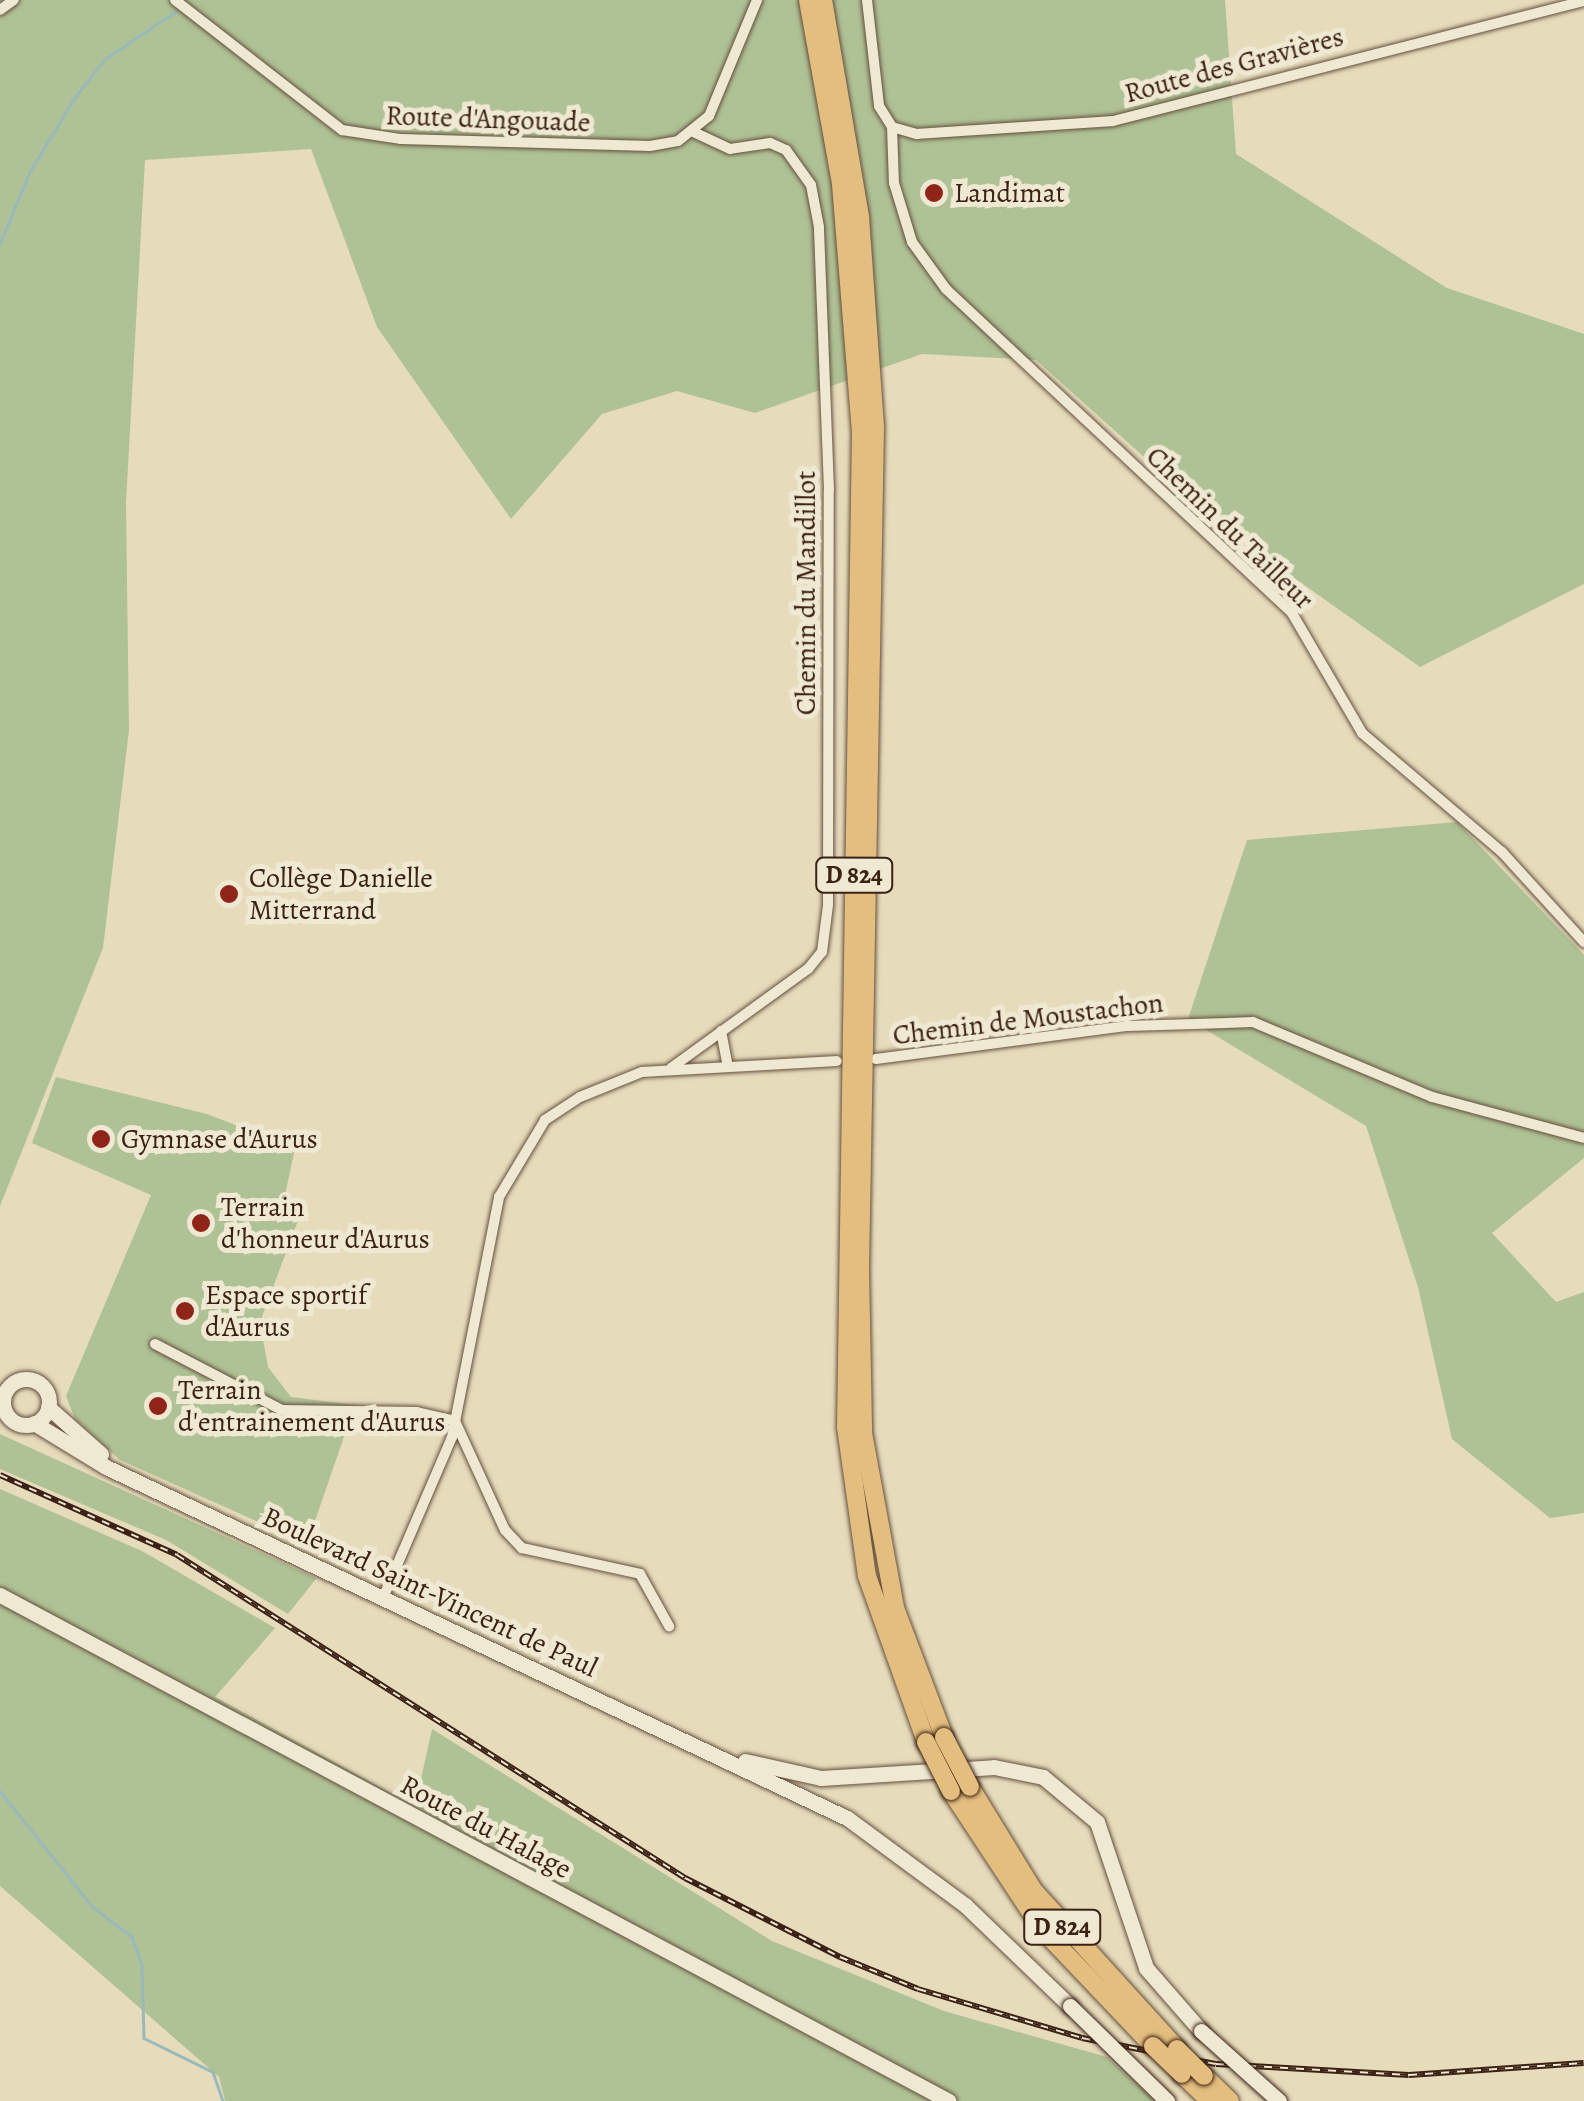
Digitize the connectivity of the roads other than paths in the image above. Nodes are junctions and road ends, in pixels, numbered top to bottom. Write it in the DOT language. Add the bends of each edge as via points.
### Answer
graph roads {
  1 [pos="14,0"];
  2 [pos="757,0"];
  3 [pos="808,0"];
  4 [pos="824,0"];
  5 [pos="866,0"];
  6 [pos="1584,0"];
  7 [pos="177,2"];
  8 [pos="0,10"];
  9 [pos="892,127"];
  10 [pos="694,132"];
  11 [pos="1584,942"];
  12 [pos="721,1032"];
  13 [pos="876,1060"];
  14 [pos="837,1061"];
  15 [pos="728,1066"];
  16 [pos="672,1068"];
  17 [pos="1584,1138"];
  18 [pos="155,1344"];
  19 [pos="2,1394"];
  20 [pos="48,1407"];
  21 [pos="3,1412"];
  22 [pos="455,1421"];
  23 [pos="34,1423"];
  24 [pos="123,1473"];
  25 [pos="0,1595"];
  26 [pos="383,1598"];
  27 [pos="669,1626"];
  28 [pos="935,1740"];
  29 [pos="718,1753"];
  30 [pos="1208,2100"];
  31 [pos="949,2101"];
  32 [pos="1168,2101"];
  33 [pos="1230,2101"];
  34 [pos="1279,2101"];
  1 -- 8 [label="street"];
  2 -- 10 [label="street" via="709,116"];
  3 -- 28 [label="highway, D 824" via="841,184 861,431 846,1427 867,1576"];
  4 -- 28 [label="highway, D 824" via="858,203 875,427 863,1433 883,1564"];
  5 -- 9 [label="street" via="879,106"];
  6 -- 9 [label="street, Route des Gravières" via="1114,121 917,134"];
  7 -- 10 [label="street, Route d'Angouade" via="315,114 362,136 650,146"];
  9 -- 11 [label="street, Chemin du Tailleur" via="894,183 912,242 946,288 1292,613 1362,733 1502,852"];
  10 -- 12 [label="street, Chemin du Mandillot" via="730,148 770,143 786,150 812,186 829,490 827,932 808,970"];
  12 -- 15 [label="street"];
  12 -- 16 [label="street, Chemin du Mandillot"];
  13 -- 17 [label="street, Chemin de Moustachon" via="1128,1026 1253,1022 1432,1096"];
  14 -- 15 [label="street"];
  15 -- 16 [label="street"];
  16 -- 22 [label="street" via="580,1097 545,1120 524,1150 500,1197"];
  18 -- 22 [label="street" via="282,1410 417,1412"];
  19 -- 20 [label="main road" via="14,1382 31,1380 47,1392"];
  19 -- 21 [label="main road"];
  20 -- 23 [label="main road"];
  20 -- 24 [label="main road, Boulevard Saint-Vincent de Paul"];
  21 -- 23 [label="main road" via="18,1424"];
  22 -- 26 [label="street"];
  22 -- 27 [label="street" via="505,1530 522,1548 640,1574"];
  23 -- 24 [label="main road, Boulevard Saint-Vincent de Paul"];
  24 -- 26 [label="main road, Boulevard Saint-Vincent de Paul"];
  25 -- 31 [label="main road, Route du Halage"];
  26 -- 29 [label="main road, Boulevard Saint-Vincent de Paul"];
  28 -- 30 [label="highway, D 824, bridge" via="951,1790 1042,1929"];
  28 -- 33 [label="highway, D 824, bridge" via="1076,1946"];
  29 -- 32 [label="main road, bridge" via="891,1846 965,1905"];
  29 -- 34 [label="main road, bridge" via="821,1778 994,1767 1043,1777 1097,1822 1146,1968 1201,2032"];
}
